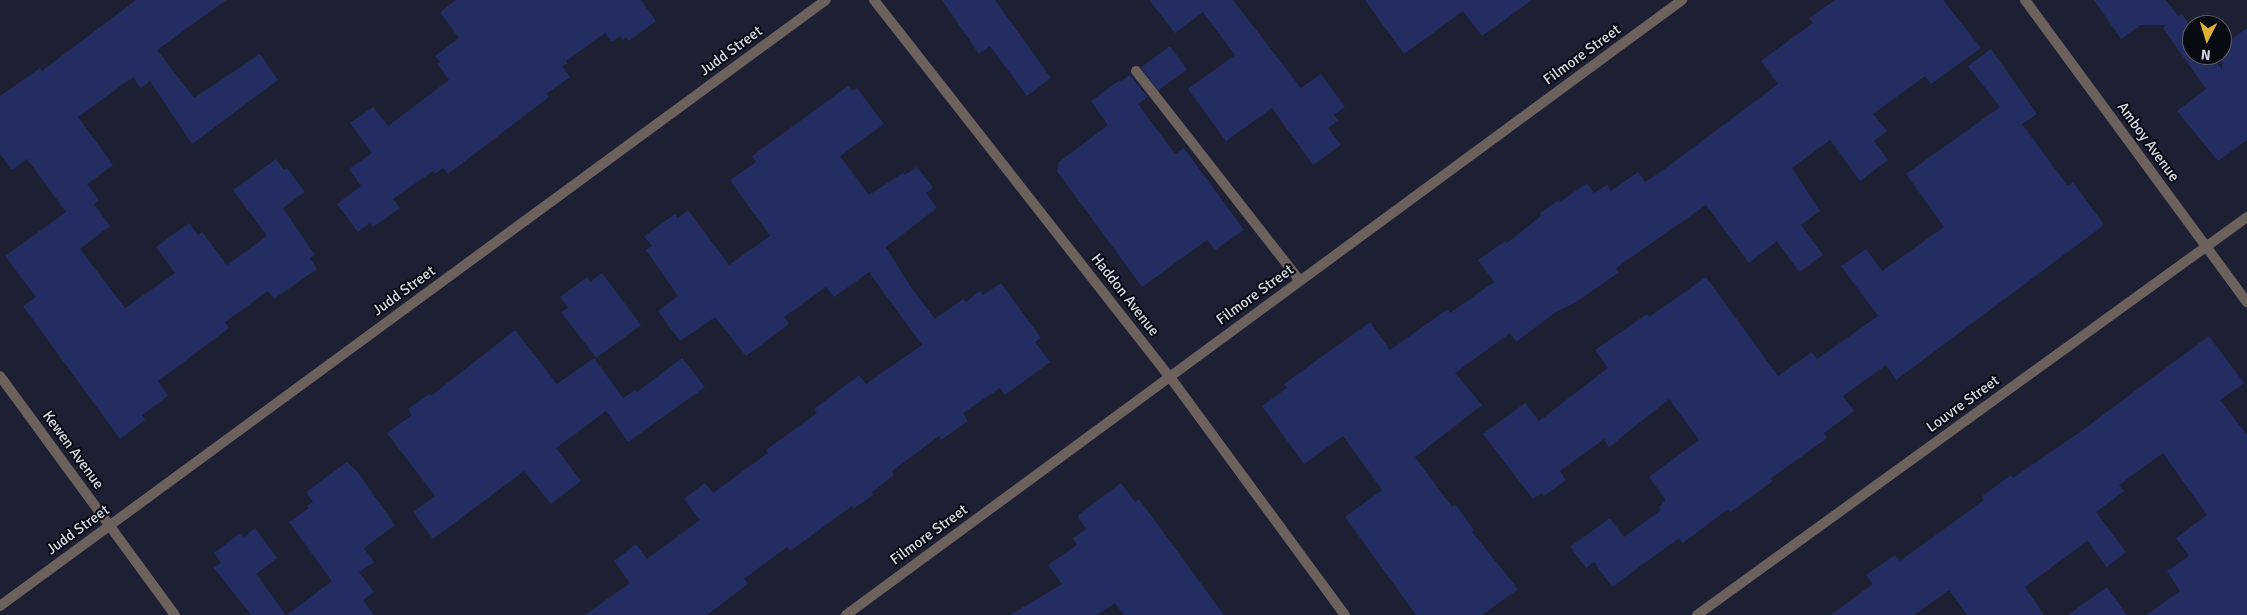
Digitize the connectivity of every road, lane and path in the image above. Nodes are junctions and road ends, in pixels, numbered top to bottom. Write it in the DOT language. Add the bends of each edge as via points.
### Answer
graph roads {
  1 [pos="826,0"];
  2 [pos="874,0"];
  3 [pos="1682,0"];
  4 [pos="2025,0"];
  5 [pos="1136,71"];
  6 [pos="2247,217"];
  7 [pos="2207,247"];
  8 [pos="1300,281"];
  9 [pos="2247,302"];
  10 [pos="0,376"];
  11 [pos="1170,377"];
  12 [pos="109,526"];
  13 [pos="0,606"];
  14 [pos="175,615"];
  15 [pos="846,615"];
  16 [pos="1345,615"];
  17 [pos="1697,615"];
  1 -- 12 [label="street, Judd Street"];
  2 -- 11 [label="street, Haddon Avenue"];
  3 -- 8 [label="street, Filmore Street"];
  4 -- 7 [label="street, Amboy Avenue"];
  5 -- 8 [label="street"];
  6 -- 7 [label="street, Louvre Street"];
  7 -- 9 [label="street, Amboy Avenue"];
  7 -- 17 [label="street, Louvre Street"];
  8 -- 11 [label="street, Filmore Street"];
  10 -- 12 [label="street, Kewen Avenue"];
  11 -- 15 [label="street, Filmore Street"];
  11 -- 16 [label="street, Haddon Avenue"];
  12 -- 13 [label="street, Judd Street"];
  12 -- 14 [label="street, Kewen Avenue"];
}
